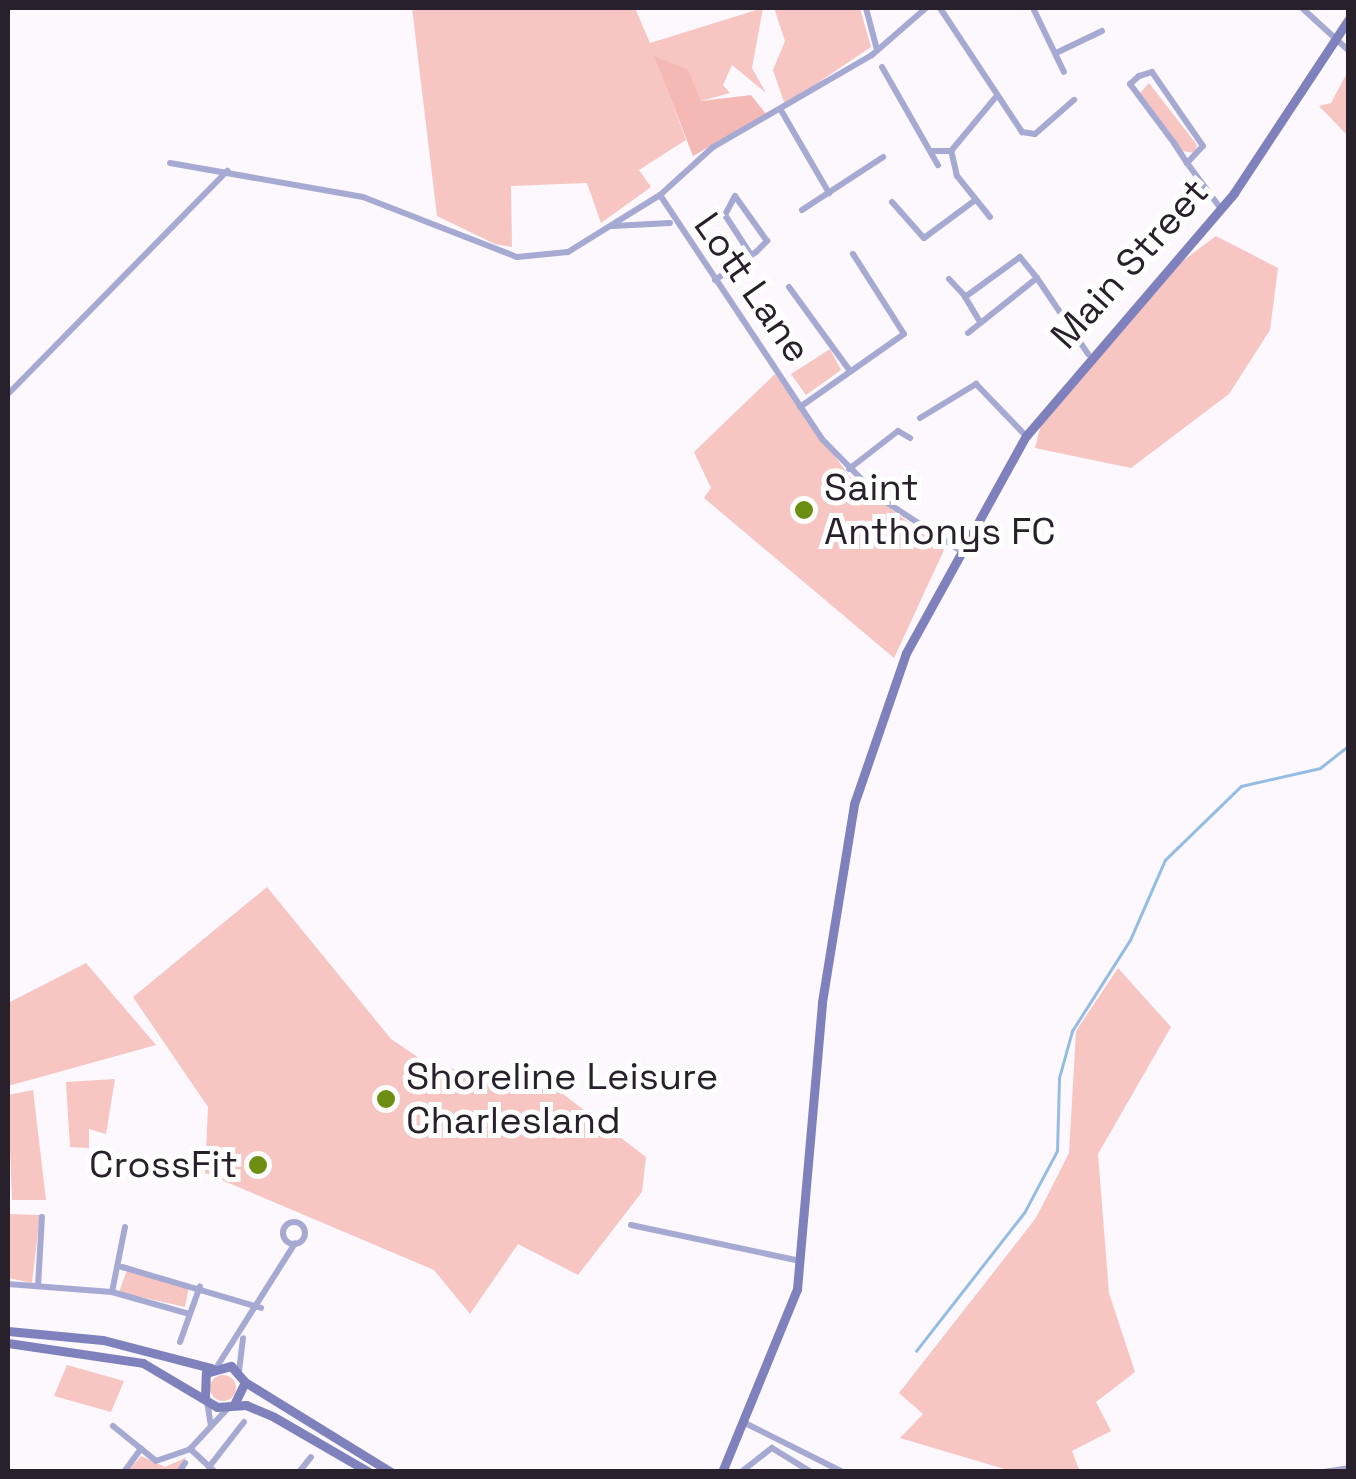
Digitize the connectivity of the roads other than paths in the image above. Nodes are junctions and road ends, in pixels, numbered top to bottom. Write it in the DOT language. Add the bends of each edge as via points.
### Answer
graph roads {
  1 [pos="866,8"];
  2 [pos="926,8"];
  3 [pos="940,8"];
  4 [pos="1033,8"];
  5 [pos="1302,8"];
  6 [pos="1348,20"];
  7 [pos="1102,30"];
  8 [pos="1335,38"];
  9 [pos="877,50"];
  10 [pos="1348,50"];
  11 [pos="1056,53"];
  12 [pos="882,67"];
  13 [pos="1064,72"];
  14 [pos="994,98"];
  15 [pos="1074,100"];
  16 [pos="782,112"];
  17 [pos="931,151"];
  18 [pos="951,151"];
  19 [pos="883,157"];
  20 [pos="1187,162"];
  21 [pos="170,163"];
  22 [pos="938,165"];
  23 [pos="228,170"];
  24 [pos="829,193"];
  25 [pos="660,196"];
  26 [pos="974,201"];
  27 [pos="892,202"];
  28 [pos="802,210"];
  29 [pos="1221,210"];
  30 [pos="990,217"];
  31 [pos="671,223"];
  32 [pos="610,226"];
  33 [pos="853,254"];
  34 [pos="750,255"];
  35 [pos="949,278"];
  36 [pos="1037,278"];
  37 [pos="715,280"];
  38 [pos="789,287"];
  39 [pos="965,296"];
  40 [pos="979,320"];
  41 [pos="968,333"];
  42 [pos="1088,354"];
  43 [pos="850,371"];
  44 [pos="8,394"];
  45 [pos="800,407"];
  46 [pos="920,418"];
  47 [pos="1026,436"];
  48 [pos="910,438"];
  49 [pos="849,470"];
  50 [pos="958,549"];
  51 [pos="42,1217"];
  52 [pos="631,1226"];
  53 [pos="125,1227"];
  54 [pos="285,1238"];
  55 [pos="295,1243"];
  56 [pos="284,1257"];
  57 [pos="800,1262"];
  58 [pos="122,1267"];
  59 [pos="8,1284"];
  60 [pos="38,1286"];
  61 [pos="200,1286"];
  62 [pos="112,1292"];
  63 [pos="262,1308"];
  64 [pos="190,1314"];
  65 [pos="8,1331"];
  66 [pos="243,1336"];
  67 [pos="180,1342"];
  68 [pos="8,1344"];
  69 [pos="215,1366"];
  70 [pos="239,1371"];
  71 [pos="245,1382"];
  72 [pos="206,1399"];
  73 [pos="232,1406"];
  74 [pos="244,1422"];
  75 [pos="745,1423"];
  76 [pos="210,1425"];
  77 [pos="113,1426"];
  78 [pos="141,1449"];
  79 [pos="190,1449"];
  80 [pos="311,1457"];
  81 [pos="186,1463"];
  82 [pos="1348,1468"];
  83 [pos="212,1469"];
  84 [pos="124,1472"];
  85 [pos="179,1472"];
  86 [pos="299,1472"];
  87 [pos="368,1472"];
  88 [pos="391,1472"];
  89 [pos="722,1472"];
  90 [pos="741,1472"];
  91 [pos="811,1472"];
  92 [pos="843,1472"];
  93 [pos="1324,1472"];
  1 -- 9 [label="street"];
  2 -- 9 [label="street, Lott Lane"];
  3 -- 14 [label="street"];
  4 -- 11 [label="street"];
  5 -- 8 [label="street"];
  6 -- 8 [label="main road, Main Street"];
  7 -- 11 [label="street"];
  8 -- 10 [label="street"];
  8 -- 29 [label="main road, Main Street"];
  9 -- 16 [label="street, Lott Lane"];
  11 -- 13 [label="street"];
  12 -- 17 [label="street"];
  14 -- 15 [label="street" via="1030,136"];
  14 -- 18 [label="street"];
  16 -- 24 [label="street"];
  16 -- 25 [label="street, Lott Lane" via="713,147"];
  17 -- 18 [label="street"];
  17 -- 22 [label="street"];
  18 -- 26 [label="street"];
  19 -- 24 [label="street"];
  20 -- 20 [label="street" via="1130,84 1139,76 1152,72 1203,146"];
  20 -- 29 [label="street"];
  21 -- 23 [label="street"];
  23 -- 32 [label="street" via="420,214 505,256 558,255"];
  23 -- 44 [label="street"];
  24 -- 28 [label="street"];
  25 -- 31 [label="street, Lott Lane"];
  25 -- 32 [label="street"];
  26 -- 27 [label="street" via="924,238"];
  26 -- 30 [label="street"];
  29 -- 42 [label="main road, Main Street"];
  31 -- 32 [label="street"];
  31 -- 37 [label="street, Lott Lane"];
  33 -- 43 [label="street" via="906,326"];
  34 -- 34 [label="street" via="766,236 735,196 724,215"];
  34 -- 37 [label="street"];
  35 -- 39 [label="street"];
  36 -- 39 [label="street" via="1016,258"];
  36 -- 40 [label="street"];
  36 -- 42 [label="street"];
  37 -- 45 [label="street, Lott Lane"];
  38 -- 43 [label="street"];
  39 -- 40 [label="street"];
  40 -- 41 [label="street"];
  42 -- 47 [label="main road, Main Street"];
  43 -- 45 [label="street"];
  45 -- 49 [label="street, Lott Lane"];
  46 -- 47 [label="street" via="976,384"];
  47 -- 50 [label="main road, Main Street"];
  48 -- 49 [label="street" via="898,431"];
  49 -- 50 [label="street, Lott Lane"];
  50 -- 57 [label="main road, Main Street" via="862,768 822,1002"];
  51 -- 60 [label="street"];
  52 -- 57 [label="street"];
  53 -- 58 [label="street"];
  54 -- 55 [label="street"];
  54 -- 55 [label="street" via="286,1225 299,1223 305,1235"];
  54 -- 56 [label="street"];
  55 -- 56 [label="street"];
  56 -- 63 [label="street"];
  57 -- 75 [label="main road, Main Street" via="790,1315"];
  58 -- 61 [label="street"];
  58 -- 62 [label="street"];
  59 -- 60 [label="street"];
  60 -- 62 [label="street"];
  61 -- 63 [label="street"];
  61 -- 64 [label="street"];
  62 -- 64 [label="street"];
  63 -- 66 [label="street"];
  64 -- 67 [label="street"];
  65 -- 69 [label="main road" via="104,1340"];
  66 -- 69 [label="street"];
  66 -- 70 [label="street"];
  68 -- 72 [label="main road" via="112,1354"];
  69 -- 70 [label="main road"];
  69 -- 72 [label="main road"];
  70 -- 71 [label="main road"];
  71 -- 73 [label="main road"];
  71 -- 88 [label="main road"];
  72 -- 73 [label="main road"];
  72 -- 76 [label="street"];
  73 -- 76 [label="street"];
  73 -- 87 [label="main road"];
  74 -- 83 [label="street"];
  75 -- 89 [label="main road, Main Street"];
  75 -- 92 [label="street"];
  76 -- 79 [label="street"];
  77 -- 78 [label="street"];
  78 -- 79 [label="street" via="160,1461"];
  78 -- 84 [label="street"];
  79 -- 83 [label="street"];
  80 -- 86 [label="street"];
  81 -- 85 [label="street"];
  82 -- 93 [label="street"];
  90 -- 91 [label="street" via="772,1448 796,1454"];
}
